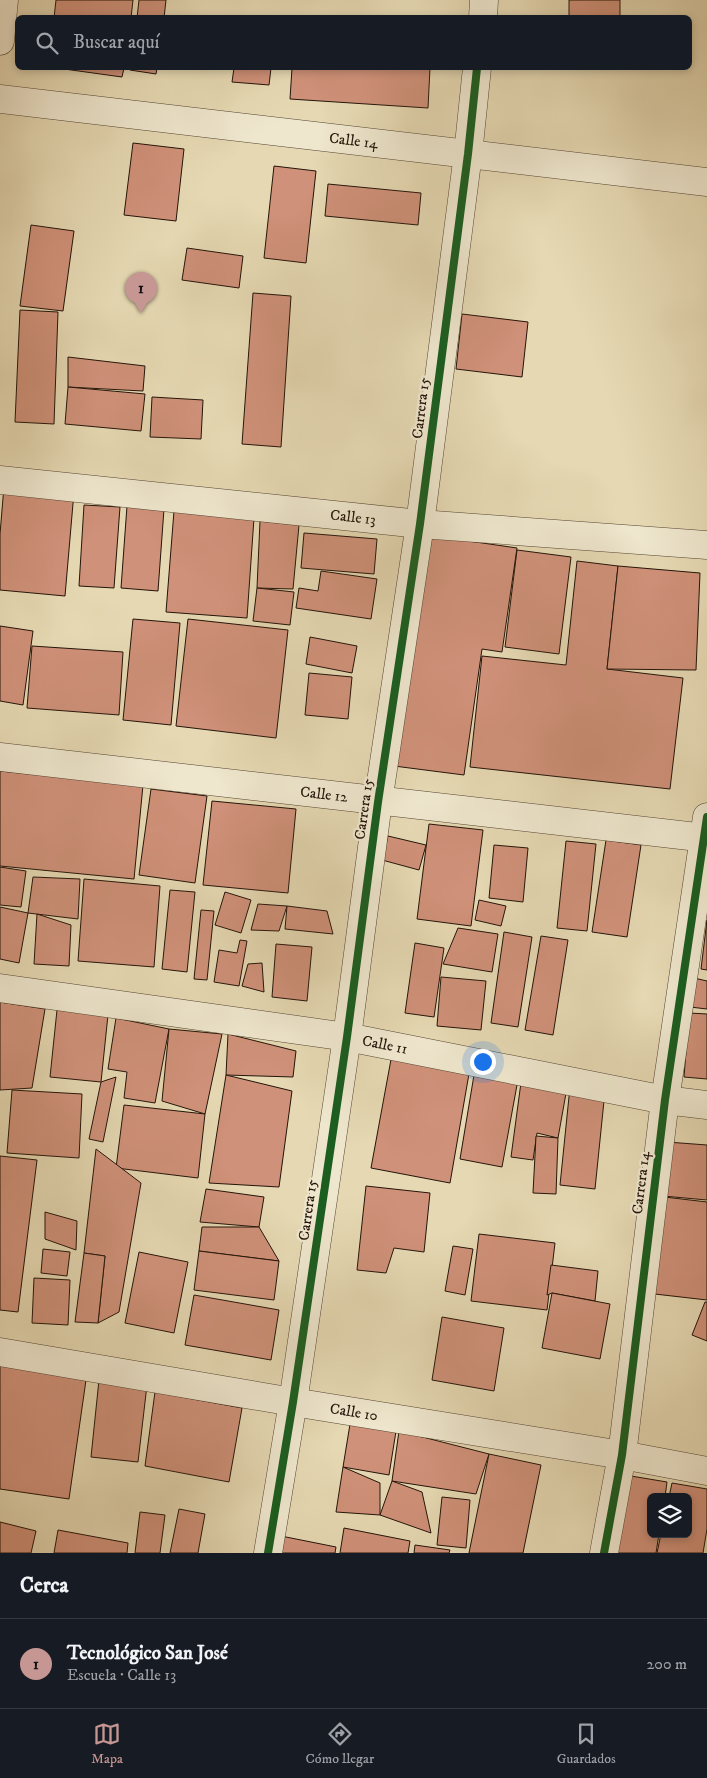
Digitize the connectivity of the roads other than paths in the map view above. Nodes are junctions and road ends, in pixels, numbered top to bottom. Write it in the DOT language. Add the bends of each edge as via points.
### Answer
graph roads {
  1 [pos="4,0"];
  2 [pos="484,0"];
  3 [pos="482,15"];
  4 [pos="0,40"];
  5 [pos="477,70"];
  6 [pos="0,98"];
  7 [pos="468,154"];
  8 [pos="707,182"];
  9 [pos="0,480"];
  10 [pos="420,524"];
  11 [pos="707,545"];
  12 [pos="0,757"];
  13 [pos="378,802"];
  14 [pos="706,831"];
  15 [pos="0,988"];
  16 [pos="347,1037"];
  17 [pos="665,1100"];
  18 [pos="707,1105"];
  19 [pos="707,1114"];
  20 [pos="0,1352"];
  21 [pos="293,1402"];
  22 [pos="622,1455"];
  23 [pos="707,1471"];
  24 [pos="268,1553"];
  25 [pos="604,1553"];
  1 -- 4 [label="street"];
  2 -- 3 [label="street"];
  5 -- 7 [label="street, Carrera 15"];
  6 -- 7 [label="street, Calle 14"];
  7 -- 8 [label="street, Calle 14"];
  7 -- 10 [label="street, Carrera 15"];
  9 -- 10 [label="street, Calle 13"];
  10 -- 11 [label="street, Calle 13"];
  10 -- 13 [label="street, Carrera 15"];
  12 -- 13 [label="street, Calle 12"];
  13 -- 14 [label="street, Calle 12"];
  13 -- 16 [label="street, Carrera 15"];
  14 -- 17 [label="street, Carrera 14"];
  15 -- 16 [label="street, Calle 11"];
  16 -- 17 [label="street, Calle 11"];
  16 -- 21 [label="street, Carrera 15"];
  17 -- 18 [label="street, Calle 11"];
  17 -- 19 [label="street"];
  17 -- 22 [label="street, Carrera 14"];
  20 -- 21 [label="street, Calle 10"];
  21 -- 22 [label="street, Calle 10"];
  21 -- 24 [label="street, Carrera 15"];
  22 -- 23 [label="street, Calle 10"];
  22 -- 25 [label="street, Carrera 14"];
}
